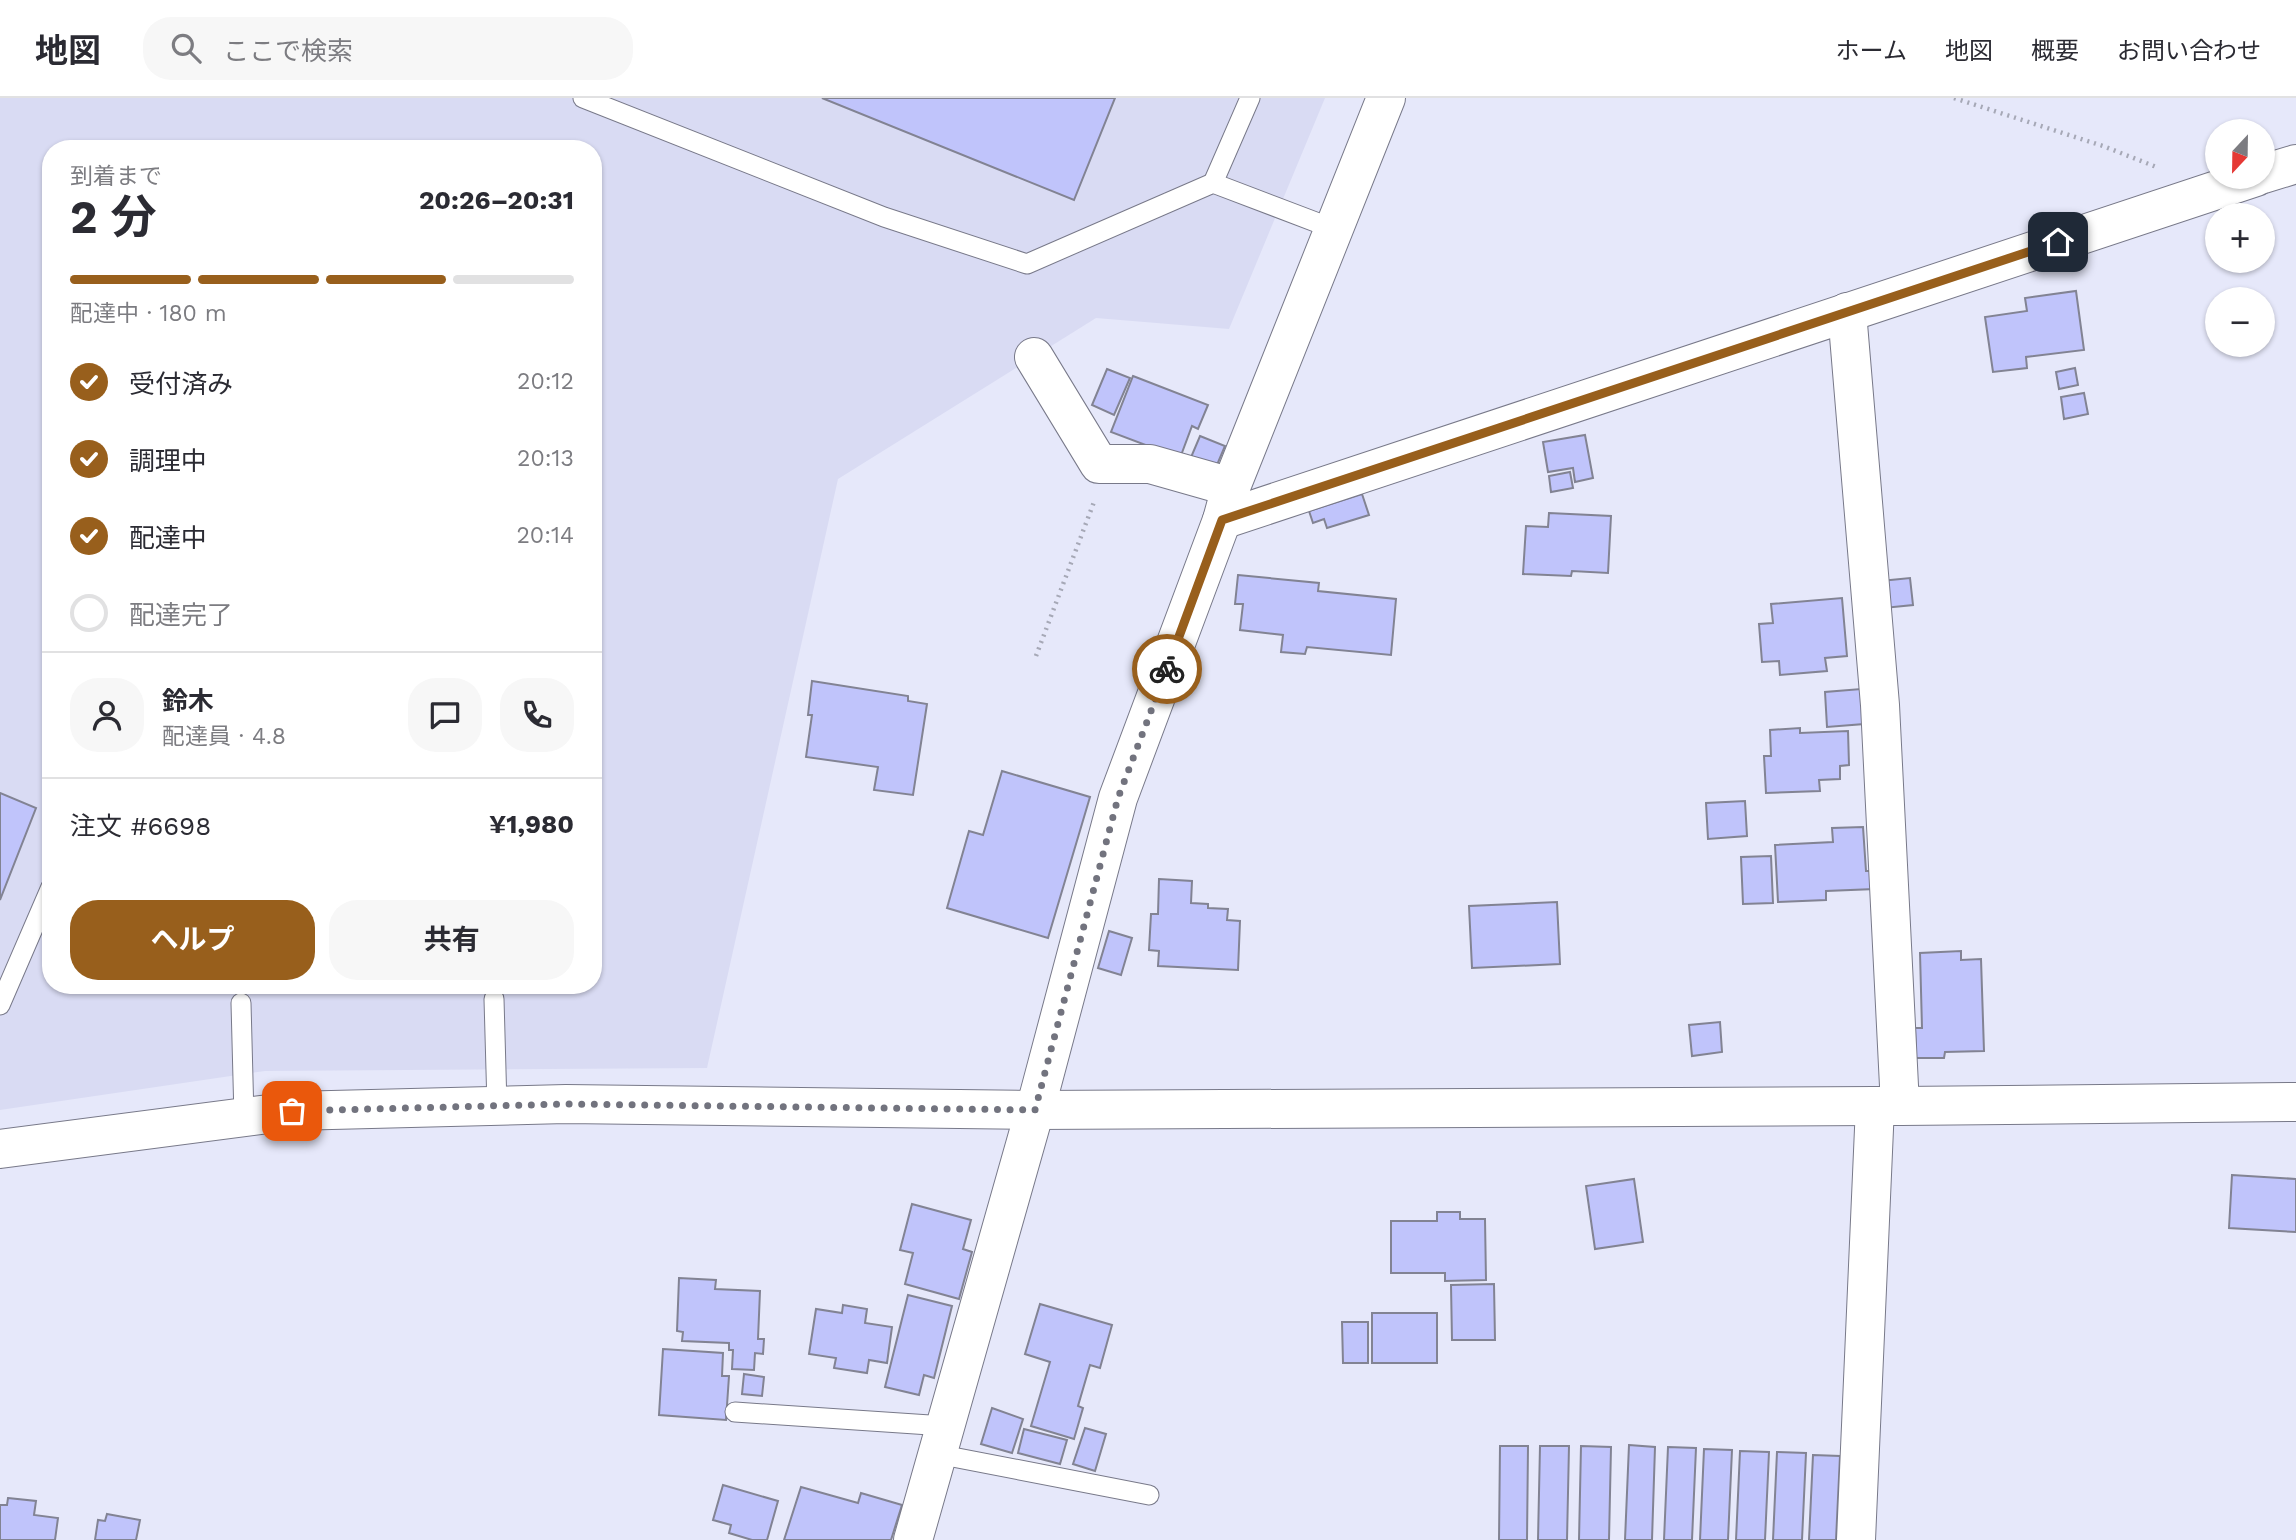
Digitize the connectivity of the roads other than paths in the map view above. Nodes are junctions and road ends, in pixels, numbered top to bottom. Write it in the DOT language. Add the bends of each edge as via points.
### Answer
graph roads {
  1 [pos="583,98"];
  2 [pos="1250,98"];
  3 [pos="1386,98"];
  4 [pos="2296,164"];
  5 [pos="2275,170"];
  6 [pos="1213,183"];
  7 [pos="2219,189"];
  8 [pos="1334,229"];
  9 [pos="1847,312"];
  10 [pos="1034,357"];
  11 [pos="1226,504"];
  12 [pos="42,908"];
  13 [pos="494,999"];
  14 [pos="241,1003"];
  15 [pos="0,1005"];
  16 [pos="2296,1102"];
  17 [pos="497,1106"];
  18 [pos="1887,1106"];
  19 [pos="1035,1110"];
  20 [pos="244,1117"];
  21 [pos="0,1149"];
  22 [pos="735,1412"];
  23 [pos="941,1440"];
  24 [pos="1150,1495"];
  25 [pos="913,1540"];
  26 [pos="1856,1540"];
  1 -- 6 [label="lane" via="884,217 1027,264"];
  2 -- 6 [label="lane"];
  3 -- 8 [label="street"];
  4 -- 5 [label="street"];
  6 -- 8 [label="lane"];
  7 -- 9 [label="street"];
  8 -- 11 [label="street"];
  9 -- 11 [label="street"];
  9 -- 18 [label="street" via="1880,705"];
  10 -- 11 [label="street" via="1099,464 1150,464"];
  11 -- 19 [label="street" via="1118,798"];
  12 -- 15 [label="lane"];
  13 -- 17 [label="lane"];
  14 -- 20 [label="lane"];
  16 -- 18 [label="street"];
  17 -- 19 [label="street"];
  17 -- 20 [label="street" via="292,1111"];
  18 -- 19 [label="street"];
  18 -- 26 [label="street"];
  19 -- 23 [label="street"];
  20 -- 21 [label="street"];
  22 -- 23 [label="lane"];
  23 -- 24 [label="lane"];
  23 -- 25 [label="street"];
}
